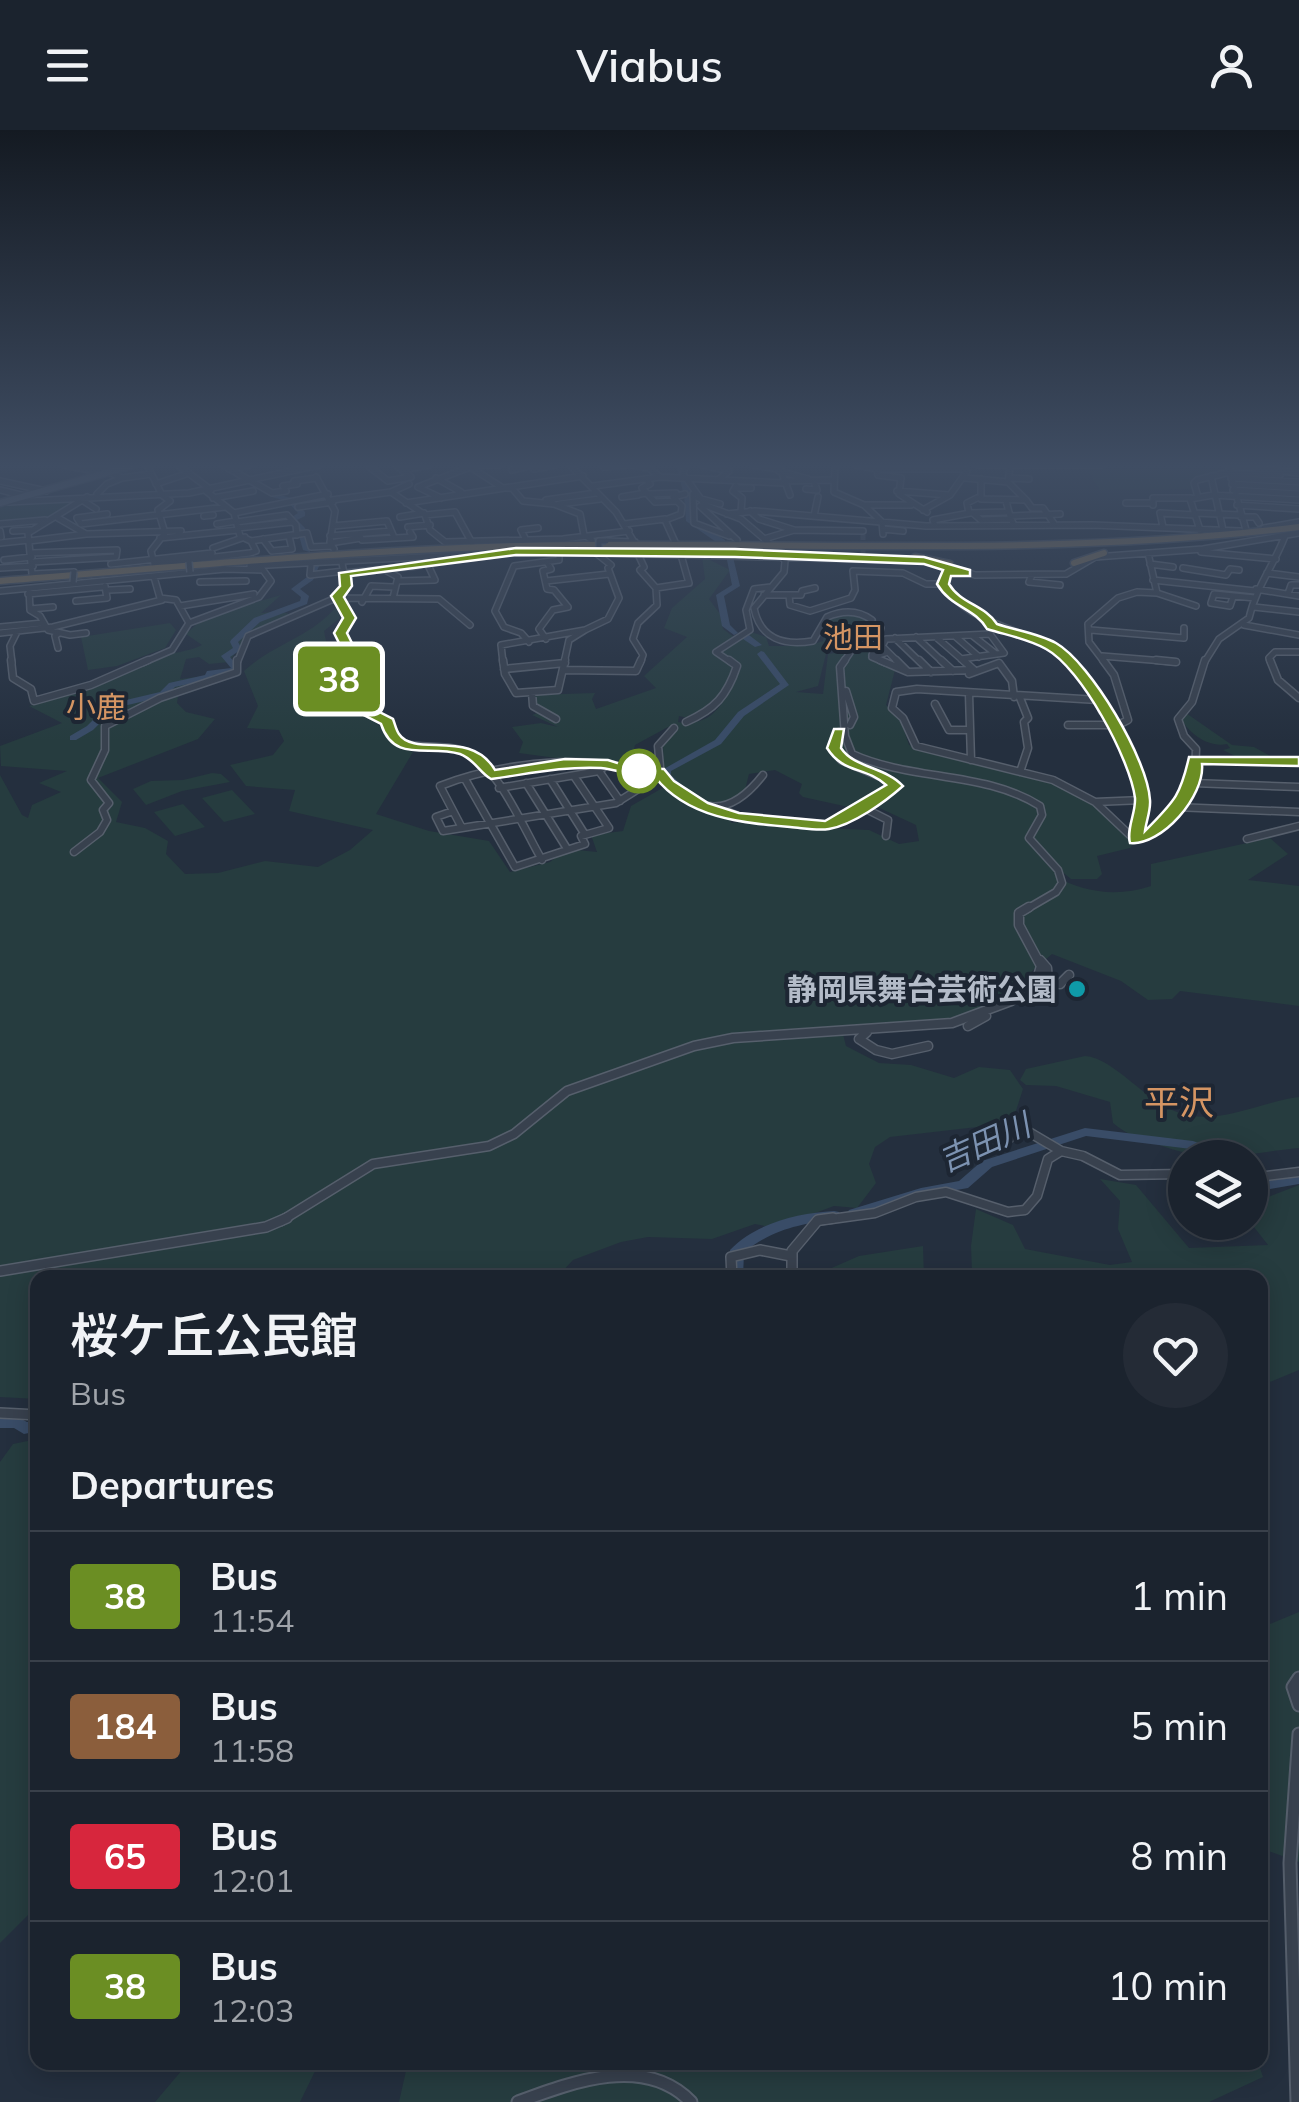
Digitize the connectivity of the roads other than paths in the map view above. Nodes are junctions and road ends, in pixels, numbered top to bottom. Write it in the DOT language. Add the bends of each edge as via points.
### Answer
graph roads {
  1 [pos="32,557"];
  2 [pos="58,557"];
  3 [pos="115,557"];
  4 [pos="171,557"];
  5 [pos="223,557"];
  6 [pos="303,557"];
  7 [pos="368,557"];
  8 [pos="446,557"];
  9 [pos="457,557"];
  10 [pos="560,557"];
  11 [pos="603,557"];
  12 [pos="639,557"];
  13 [pos="681,557"];
  14 [pos="781,557"];
  15 [pos="830,557"];
  16 [pos="917,557"];
  17 [pos="963,557"];
  18 [pos="1084,557"];
  19 [pos="1102,557"];
  20 [pos="1147,557"];
  21 [pos="1251,557"];
  22 [pos="1277,557"];
  23 [pos="928,558"];
  24 [pos="4,560"];
  25 [pos="33,560"];
  26 [pos="122,560"];
  27 [pos="152,560"];
  28 [pos="1276,560"];
  29 [pos="189,562"];
  30 [pos="547,562"];
  31 [pos="1074,563"];
  32 [pos="111,564"];
  33 [pos="319,564"];
  34 [pos="428,564"];
  35 [pos="950,564"];
  36 [pos="1150,564"];
  37 [pos="310,565"];
  38 [pos="250,566"];
  39 [pos="1173,566"];
  40 [pos="343,567"];
  41 [pos="0,568"];
  42 [pos="1184,568"];
  43 [pos="222,569"];
  44 [pos="385,570"];
  45 [pos="1238,570"];
  46 [pos="190,572"];
  47 [pos="966,573"];
  48 [pos="1267,573"];
  49 [pos="609,574"];
  50 [pos="1032,574"];
  51 [pos="1221,575"];
  52 [pos="154,577"];
  53 [pos="1299,577"];
  54 [pos="1238,578"];
  55 [pos="1154,580"];
  56 [pos="246,581"];
  57 [pos="546,581"];
  58 [pos="200,582"];
  59 [pos="395,583"];
  60 [pos="943,584"];
  61 [pos="0,585"];
  62 [pos="1060,585"];
  63 [pos="1299,585"];
  64 [pos="1215,586"];
  65 [pos="108,587"];
  66 [pos="656,588"];
  67 [pos="814,588"];
  68 [pos="130,589"];
  69 [pos="73,591"];
  70 [pos="767,591"];
  71 [pos="29,592"];
  72 [pos="93,592"];
  73 [pos="195,592"];
  74 [pos="261,593"];
  75 [pos="1157,593"];
  76 [pos="1255,593"];
  77 [pos="1288,594"];
  78 [pos="789,595"];
  79 [pos="1299,596"];
  80 [pos="337,597"];
  81 [pos="1233,597"];
  82 [pos="393,598"];
  83 [pos="162,600"];
  84 [pos="360,603"];
  85 [pos="180,606"];
  86 [pos="1196,606"];
  87 [pos="53,607"];
  88 [pos="1254,607"];
  89 [pos="30,609"];
  90 [pos="1280,610"];
  91 [pos="1299,612"];
  92 [pos="185,619"];
  93 [pos="872,623"];
  94 [pos="470,625"];
  95 [pos="1244,625"];
  96 [pos="45,626"];
  97 [pos="1184,628"];
  98 [pos="0,630"];
  99 [pos="584,630"];
  100 [pos="991,630"];
  101 [pos="1091,630"];
  102 [pos="17,632"];
  103 [pos="1275,632"];
  104 [pos="58,633"];
  105 [pos="86,633"];
  106 [pos="1299,635"];
  107 [pos="974,636"];
  108 [pos="936,637"];
  109 [pos="956,637"];
  110 [pos="1172,637"];
  111 [pos="895,638"];
  112 [pos="916,638"];
  113 [pos="546,640"];
  114 [pos="529,642"];
  115 [pos="58,648"];
  116 [pos="888,652"];
  117 [pos="1299,652"];
  118 [pos="872,654"];
  119 [pos="1000,654"];
  120 [pos="980,656"];
  121 [pos="1102,656"];
  122 [pos="961,660"];
  123 [pos="1166,660"];
  124 [pos="1176,662"];
  125 [pos="1000,663"];
  126 [pos="565,666"];
  127 [pos="504,670"];
  128 [pos="953,671"];
  129 [pos="908,672"];
  130 [pos="932,672"];
  131 [pos="839,673"];
  132 [pos="968,674"];
  133 [pos="920,676"];
  134 [pos="532,692"];
  135 [pos="948,692"];
  136 [pos="973,694"];
  137 [pos="1017,697"];
  138 [pos="1299,698"];
  139 [pos="1098,700"];
  140 [pos="556,719"];
  141 [pos="686,722"];
  142 [pos="850,725"];
  143 [pos="1068,725"];
  144 [pos="1118,725"];
  145 [pos="674,728"];
  146 [pos="970,730"];
  147 [pos="839,732"];
  148 [pos="972,760"];
  149 [pos="1194,760"];
  150 [pos="1299,762"];
  151 [pos="608,764"];
  152 [pos="599,771"];
  153 [pos="632,772"];
  154 [pos="659,772"];
  155 [pos="1020,772"];
  156 [pos="491,775"];
  157 [pos="763,775"];
  158 [pos="574,776"];
  159 [pos="465,779"];
  160 [pos="550,779"];
  161 [pos="526,783"];
  162 [pos="1192,784"];
  163 [pos="1299,787"];
  164 [pos="499,788"];
  165 [pos="1143,800"];
  166 [pos="620,801"];
  167 [pos="1095,802"];
  168 [pos="595,806"];
  169 [pos="1175,807"];
  170 [pos="718,808"];
  171 [pos="860,808"];
  172 [pos="569,810"];
  173 [pos="453,811"];
  174 [pos="1299,812"];
  175 [pos="544,814"];
  176 [pos="516,819"];
  177 [pos="489,823"];
  178 [pos="1299,826"];
  179 [pos="462,828"];
  180 [pos="584,833"];
  181 [pos="886,836"];
  182 [pos="1247,839"];
  183 [pos="1135,840"];
  184 [pos="566,847"];
  185 [pos="74,852"];
  186 [pos="542,860"];
  187 [pos="1038,958"];
  188 [pos="1069,975"];
  189 [pos="1012,1001"];
  190 [pos="968,1026"];
  191 [pos="896,1028"];
  192 [pos="850,1031"];
  193 [pos="859,1039"];
  194 [pos="928,1046"];
  195 [pos="1006,1140"];
  196 [pos="1060,1151"];
  197 [pos="1299,1172"];
  198 [pos="1168,1174"];
  199 [pos="1268,1176"];
  200 [pos="791,1256"];
  201 [pos="0,1270"];
  202 [pos="732,1270"];
  203 [pos="792,1270"];
  204 [pos="0,1414"];
  205 [pos="30,1415"];
  206 [pos="1299,1678"];
  207 [pos="1299,1705"];
  208 [pos="1299,1734"];
  209 [pos="518,2102"];
  210 [pos="690,2102"];
  211 [pos="1297,2102"];
  1 -- 25 [label="street"];
  2 -- 25 [label="street"];
  3 -- 25 [label="street"];
  4 -- 27 [label="street"];
  5 -- 29 [label="street"];
  6 -- 61 [label="highway"];
  7 -- 61 [label="highway"];
  8 -- 40 [label="street"];
  9 -- 34 [label="street"];
  10 -- 30 [label="street"];
  11 -- 49 [label="street" via="612,565"];
  12 -- 66 [label="street" via="640,570"];
  13 -- 66 [label="street" via="689,584"];
  14 -- 70 [label="street" via="784,572"];
  15 -- 47 [label="street" via="924,560"];
  16 -- 23 [label="highway"];
  17 -- 23 [label="highway"];
  18 -- 31 [label="highway"];
  19 -- 50 [label="street" via="1066,574"];
  20 -- 36 [label="street"];
  21 -- 28 [label="street"];
  22 -- 28 [label="street"];
  23 -- 35 [label="highway"];
  24 -- 25 [label="street"];
  25 -- 26 [label="street"];
  25 -- 41 [label="street"];
  25 -- 69 [label="street, bridge" via="32,574 74,572"];
  27 -- 29 [label="street"];
  27 -- 32 [label="street"];
  28 -- 48 [label="street"];
  29 -- 46 [label="street, bridge"];
  30 -- 57 [label="street"];
  30 -- 114 [label="street" via="514,566 495,612"];
  33 -- 37 [label="street"];
  33 -- 38 [label="street"];
  33 -- 40 [label="street"];
  34 -- 44 [label="street"];
  34 -- 59 [label="street" via="435,580"];
  36 -- 39 [label="street"];
  36 -- 55 [label="street"];
  37 -- 38 [label="street"];
  37 -- 40 [label="street" via="313,575"];
  38 -- 43 [label="street"];
  40 -- 44 [label="street"];
  40 -- 80 [label="street" via="346,586"];
  42 -- 51 [label="street"];
  43 -- 46 [label="street"];
  43 -- 74 [label="street" via="265,570 271,581"];
  44 -- 59 [label="street" via="397,576"];
  45 -- 51 [label="street"];
  46 -- 52 [label="street"];
  46 -- 58 [label="street" via="201,573"];
  47 -- 50 [label="street"];
  47 -- 60 [label="street" via="945,573"];
  48 -- 53 [label="street"];
  48 -- 76 [label="street"];
  49 -- 57 [label="street"];
  49 -- 99 [label="street" via="618,601 606,622"];
  50 -- 62 [label="street" via="1030,582"];
  51 -- 54 [label="street"];
  51 -- 64 [label="street"];
  52 -- 65 [label="street"];
  52 -- 83 [label="street"];
  55 -- 64 [label="street"];
  55 -- 75 [label="street"];
  56 -- 58 [label="street"];
  57 -- 113 [label="street" via="568,607 553,610 539,628"];
  58 -- 73 [label="street"];
  59 -- 82 [label="street"];
  59 -- 84 [label="street" via="371,586"];
  60 -- 78 [label="street" via="856,570 847,600 807,612 790,604"];
  60 -- 100 [label="street" via="952,598 987,618"];
  61 -- 71 [label="street"];
  63 -- 77 [label="street"];
  64 -- 76 [label="street"];
  65 -- 68 [label="street"];
  65 -- 69 [label="street"];
  65 -- 69 [label="street" via="107,598"];
  65 -- 72 [label="street"];
  66 -- 126 [label="street" via="657,605 632,639 643,655 636,671"];
  67 -- 78 [label="street"];
  69 -- 71 [label="street"];
  70 -- 78 [label="street"];
  70 -- 93 [label="street" via="754,608 756,620 780,642 816,640 837,612 863,614"];
  70 -- 141 [label="street" via="746,610 750,630 716,652 737,666 726,699"];
  71 -- 89 [label="street"];
  74 -- 85 [label="street"];
  74 -- 92 [label="street"];
  75 -- 86 [label="street"];
  75 -- 101 [label="street" via="1121,595 1092,617"];
  76 -- 77 [label="street"];
  76 -- 81 [label="street"];
  76 -- 88 [label="street"];
  77 -- 79 [label="street"];
  80 -- 84 [label="street"];
  80 -- 156 [label="street" via="349,618 340,633 351,653 338,678 355,705 388,722 404,746 463,750"];
  80 -- 185 [label="street" via="248,636 237,672 104,726 105,750 91,780 106,794 108,820 100,835"];
  83 -- 85 [label="street"];
  83 -- 96 [label="street"];
  84 -- 94 [label="street" via="440,600"];
  85 -- 92 [label="street"];
  87 -- 89 [label="street"];
  88 -- 90 [label="street"];
  88 -- 95 [label="street"];
  89 -- 96 [label="street"];
  90 -- 91 [label="street"];
  90 -- 103 [label="street"];
  92 -- 102 [label="street" via="172,650 91,686 34,701 30,689 13,678 10,646"];
  93 -- 118 [label="street" via="881,628"];
  93 -- 131 [label="street"];
  95 -- 103 [label="street"];
  95 -- 149 [label="street" via="1219,639 1178,719 1195,746"];
  96 -- 98 [label="street"];
  96 -- 102 [label="street"];
  96 -- 104 [label="street"];
  97 -- 110 [label="street" via="1184,638"];
  98 -- 102 [label="street"];
  99 -- 113 [label="street"];
  99 -- 126 [label="street" via="569,640"];
  100 -- 107 [label="street"];
  100 -- 119 [label="street"];
  100 -- 139 [label="street" via="1053,646"];
  101 -- 110 [label="street"];
  101 -- 121 [label="street" via="1089,642"];
  103 -- 106 [label="street"];
  104 -- 105 [label="street"];
  104 -- 115 [label="street"];
  107 -- 109 [label="street"];
  107 -- 119 [label="street"];
  108 -- 109 [label="street"];
  108 -- 112 [label="street"];
  108 -- 122 [label="street"];
  109 -- 120 [label="street"];
  110 -- 123 [label="street"];
  111 -- 112 [label="street"];
  111 -- 116 [label="street" via="882,646"];
  111 -- 130 [label="street"];
  112 -- 128 [label="street"];
  113 -- 114 [label="street"];
  114 -- 127 [label="street" via="502,644"];
  116 -- 118 [label="street"];
  116 -- 129 [label="street"];
  117 -- 138 [label="street" via="1269,658 1278,680"];
  118 -- 129 [label="street"];
  119 -- 120 [label="street"];
  119 -- 125 [label="street"];
  120 -- 122 [label="street"];
  121 -- 123 [label="street"];
  121 -- 144 [label="street" via="1128,716"];
  122 -- 128 [label="street" via="974,670"];
  123 -- 124 [label="street"];
  125 -- 132 [label="street"];
  125 -- 137 [label="street"];
  126 -- 127 [label="street"];
  126 -- 134 [label="street" via="558,690"];
  127 -- 134 [label="street" via="516,692"];
  128 -- 130 [label="street"];
  129 -- 130 [label="street"];
  131 -- 142 [label="street" via="854,716"];
  131 -- 187 [label="street" via="847,745 856,757 1020,793 1040,806 1029,838 1062,883 1019,912 1018,925"];
  132 -- 133 [label="street"];
  132 -- 136 [label="street"];
  134 -- 140 [label="street" via="534,706"];
  135 -- 136 [label="street"];
  135 -- 146 [label="street" via="946,703 934,704 949,730"];
  135 -- 148 [label="street" via="896,692 892,708 916,746"];
  136 -- 137 [label="street"];
  136 -- 146 [label="street"];
  137 -- 139 [label="street"];
  137 -- 155 [label="street" via="1028,716"];
  139 -- 144 [label="street"];
  143 -- 144 [label="street"];
  144 -- 165 [label="street"];
  145 -- 154 [label="street" via="658,746"];
  146 -- 148 [label="street"];
  147 -- 171 [label="street" via="834,748 841,760 895,783"];
  148 -- 155 [label="street"];
  149 -- 150 [label="street"];
  149 -- 162 [label="street"];
  151 -- 152 [label="street"];
  151 -- 153 [label="street"];
  151 -- 156 [label="street" via="565,763"];
  152 -- 158 [label="street"];
  152 -- 166 [label="street"];
  153 -- 154 [label="street"];
  153 -- 166 [label="street" via="640,788"];
  154 -- 170 [label="street" via="702,806"];
  155 -- 167 [label="street" via="1067,784"];
  156 -- 159 [label="street"];
  156 -- 164 [label="street"];
  157 -- 170 [label="street" via="744,800"];
  158 -- 160 [label="street"];
  158 -- 168 [label="street"];
  159 -- 173 [label="street" via="440,786"];
  159 -- 177 [label="street"];
  160 -- 161 [label="street"];
  160 -- 172 [label="street"];
  161 -- 164 [label="street"];
  161 -- 175 [label="street"];
  162 -- 163 [label="street"];
  162 -- 169 [label="street"];
  164 -- 176 [label="street"];
  165 -- 167 [label="street"];
  165 -- 183 [label="street"];
  166 -- 168 [label="street"];
  167 -- 183 [label="street"];
  168 -- 172 [label="street"];
  168 -- 180 [label="street" via="609,828"];
  169 -- 174 [label="street"];
  169 -- 183 [label="street" via="1150,835"];
  170 -- 171 [label="street" via="738,818 826,826"];
  171 -- 181 [label="street" via="886,818"];
  172 -- 175 [label="street"];
  172 -- 180 [label="street"];
  173 -- 179 [label="street"];
  173 -- 179 [label="street" via="436,817 444,831"];
  175 -- 176 [label="street"];
  175 -- 184 [label="street"];
  176 -- 177 [label="street"];
  176 -- 186 [label="street"];
  177 -- 179 [label="street"];
  177 -- 186 [label="street" via="515,867"];
  178 -- 182 [label="street"];
  180 -- 184 [label="street" via="585,844"];
  184 -- 186 [label="street"];
  187 -- 188 [label="street" via="1048,983 1060,984"];
  187 -- 189 [label="street" via="1036,986"];
  189 -- 190 [label="street"];
  189 -- 191 [label="street" via="960,1021"];
  191 -- 192 [label="street"];
  191 -- 193 [label="street"];
  192 -- 193 [label="street"];
  192 -- 201 [label="street" via="694,1046 567,1091 489,1146 373,1164 266,1227"];
  193 -- 194 [label="street" via="892,1056"];
  195 -- 196 [label="street" via="1022,1128"];
  196 -- 198 [label="street" via="1120,1175"];
  196 -- 200 [label="street" via="1048,1159 1038,1196 1025,1210 1008,1212 957,1192 922,1195 875,1213 818,1220"];
  197 -- 199 [label="street"];
  200 -- 202 [label="street" via="760,1250 732,1258"];
  200 -- 203 [label="street"];
  204 -- 205 [label="street"];
  206 -- 207 [label="street" via="1293,1688"];
  208 -- 211 [label="street" via="1290,1863"];
  209 -- 210 [label="street" via="592,2081 645,2075 684,2090"];
}
